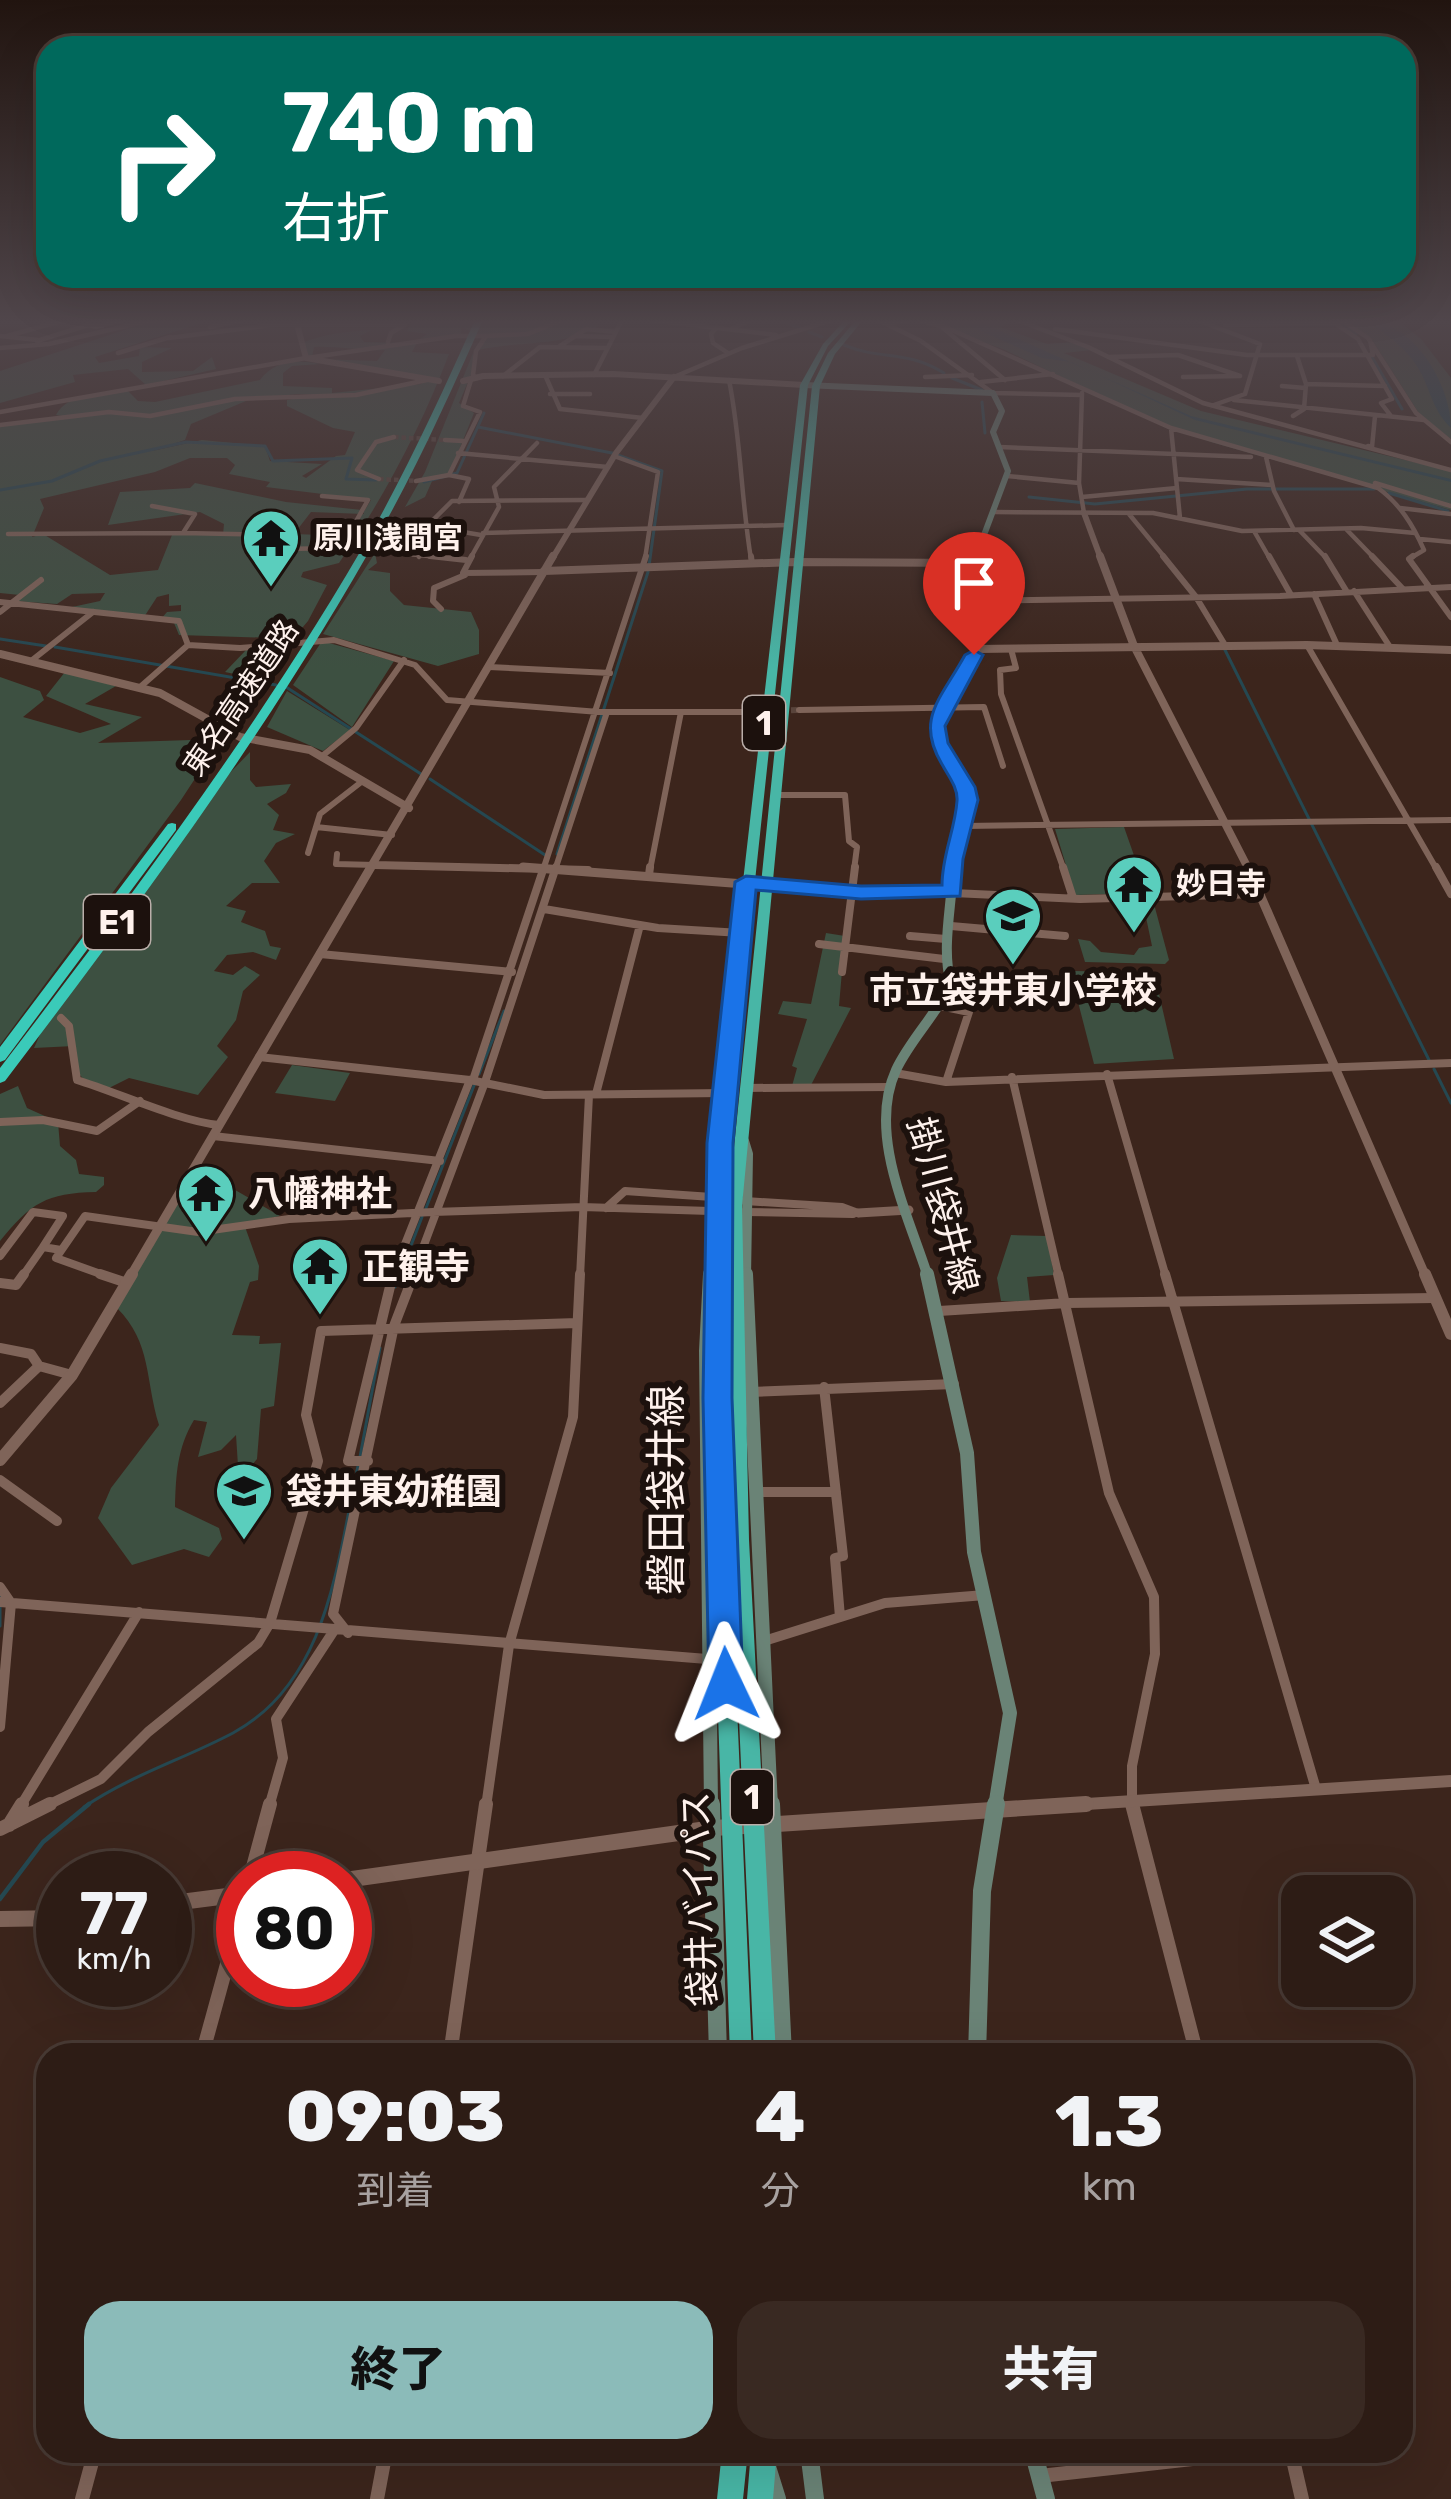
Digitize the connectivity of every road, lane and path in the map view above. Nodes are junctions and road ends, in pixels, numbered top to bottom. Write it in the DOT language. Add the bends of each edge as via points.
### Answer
graph roads {
  1 [pos="394,437"];
  2 [pos="428,437"];
  3 [pos="466,437"];
  4 [pos="629,437"];
  5 [pos="739,437"];
  6 [pos="801,437"];
  7 [pos="806,437"];
  8 [pos="995,437"];
  9 [pos="1082,437"];
  10 [pos="1172,437"];
  11 [pos="1198,437"];
  12 [pos="1212,437"];
  13 [pos="1322,437"];
  14 [pos="1330,437"];
  15 [pos="1373,437"];
  16 [pos="445,440"];
  17 [pos="463,441"];
  18 [pos="537,443"];
  19 [pos="999,447"];
  20 [pos="1082,448"];
  21 [pos="458,452"];
  22 [pos="1173,453"];
  23 [pos="615,455"];
  24 [pos="1266,458"];
  25 [pos="521,459"];
  26 [pos="608,467"];
  27 [pos="1451,470"];
  28 [pos="449,475"];
  29 [pos="1007,476"];
  30 [pos="379,479"];
  31 [pos="416,481"];
  32 [pos="1079,483"];
  33 [pos="468,484"];
  34 [pos="1176,484"];
  35 [pos="1272,484"];
  36 [pos="494,487"];
  37 [pos="322,496"];
  38 [pos="1082,497"];
  39 [pos="587,500"];
  40 [pos="459,502"];
  41 [pos="498,503"];
  42 [pos="152,506"];
  43 [pos="1400,508"];
  44 [pos="1451,510"];
  45 [pos="995,512"];
  46 [pos="1084,513"];
  47 [pos="1128,513"];
  48 [pos="1180,518"];
  49 [pos="746,525"];
  50 [pos="786,525"];
  51 [pos="653,528"];
  52 [pos="1346,529"];
  53 [pos="446,530"];
  54 [pos="569,530"];
  55 [pos="1297,530"];
  56 [pos="1254,531"];
  57 [pos="183,533"];
  58 [pos="8,534"];
  59 [pos="482,534"];
  60 [pos="1417,536"];
  61 [pos="1451,542"];
  62 [pos="376,551"];
  63 [pos="418,557"];
  64 [pos="466,560"];
  65 [pos="795,562"];
  66 [pos="781,563"];
  67 [pos="974,563"];
  68 [pos="752,564"];
  69 [pos="644,569"];
  70 [pos="544,572"];
  71 [pos="465,575"];
  72 [pos="41,580"];
  73 [pos="1451,586"];
  74 [pos="1430,588"];
  75 [pos="1403,589"];
  76 [pos="1351,591"];
  77 [pos="1314,594"];
  78 [pos="1292,595"];
  79 [pos="1196,597"];
  80 [pos="1116,599"];
  81 [pos="973,601"];
  82 [pos="0,602"];
  83 [pos="13,602"];
  84 [pos="442,609"];
  85 [pos="0,612"];
  86 [pos="93,612"];
  87 [pos="1449,612"];
  88 [pos="188,645"];
  89 [pos="1225,645"];
  90 [pos="1307,645"];
  91 [pos="1337,645"];
  92 [pos="1134,646"];
  93 [pos="1390,647"];
  94 [pos="976,649"];
  95 [pos="1011,649"];
  96 [pos="1451,650"];
  97 [pos="0,654"];
  98 [pos="404,659"];
  99 [pos="31,662"];
  100 [pos="489,668"];
  101 [pos="610,673"];
  102 [pos="139,688"];
  103 [pos="469,702"];
  104 [pos="944,707"];
  105 [pos="861,709"];
  106 [pos="800,710"];
  107 [pos="782,711"];
  108 [pos="602,712"];
  109 [pos="681,712"];
  110 [pos="696,712"];
  111 [pos="746,712"];
  112 [pos="765,712"];
  113 [pos="321,757"];
  114 [pos="224,763"];
  115 [pos="1003,766"];
  116 [pos="360,783"];
  117 [pos="774,795"];
  118 [pos="409,808"];
  119 [pos="1451,820"];
  120 [pos="1409,821"];
  121 [pos="1228,822"];
  122 [pos="964,826"];
  123 [pos="1050,826"];
  124 [pos="316,827"];
  125 [pos="392,835"];
  126 [pos="308,853"];
  127 [pos="337,854"];
  128 [pos="375,865"];
  129 [pos="552,865"];
  130 [pos="650,875"];
  131 [pos="746,882"];
  132 [pos="767,884"];
  133 [pos="853,892"];
  134 [pos="953,892"];
  135 [pos="1259,894"];
  136 [pos="1451,894"];
  137 [pos="1073,898"];
  138 [pos="544,909"];
  139 [pos="640,925"];
  140 [pos="948,932"];
  141 [pos="741,933"];
  142 [pos="910,936"];
  143 [pos="1065,936"];
  144 [pos="819,944"];
  145 [pos="846,947"];
  146 [pos="320,954"];
  147 [pos="944,959"];
  148 [pos="842,972"];
  149 [pos="512,973"];
  150 [pos="940,1006"];
  151 [pos="62,1018"];
  152 [pos="0,1057"];
  153 [pos="259,1057"];
  154 [pos="1451,1063"];
  155 [pos="1334,1065"];
  156 [pos="896,1072"];
  157 [pos="1107,1074"];
  158 [pos="1012,1077"];
  159 [pos="0,1078"];
  160 [pos="476,1081"];
  161 [pos="946,1082"];
  162 [pos="890,1087"];
  163 [pos="746,1088"];
  164 [pos="724,1093"];
  165 [pos="592,1095"];
  166 [pos="140,1101"];
  167 [pos="0,1122"];
  168 [pos="216,1131"];
  169 [pos="742,1134"];
  170 [pos="720,1141"];
  171 [pos="440,1161"];
  172 [pos="711,1204"];
  173 [pos="744,1206"];
  174 [pos="583,1207"];
  175 [pos="606,1208"];
  176 [pos="909,1210"];
  177 [pos="423,1212"];
  178 [pos="858,1213"];
  179 [pos="158,1228"];
  180 [pos="43,1247"];
  181 [pos="61,1250"];
  182 [pos="0,1256"];
  183 [pos="124,1282"];
  184 [pos="0,1283"];
  185 [pos="1435,1298"];
  186 [pos="1178,1302"];
  187 [pos="1067,1303"];
  188 [pos="939,1311"];
  189 [pos="578,1322"];
  190 [pos="385,1327"];
  191 [pos="1451,1334"];
  192 [pos="0,1348"];
  193 [pos="39,1366"];
  194 [pos="71,1375"];
  195 [pos="954,1384"];
  196 [pos="824,1387"];
  197 [pos="750,1392"];
  198 [pos="0,1403"];
  199 [pos="0,1460"];
  200 [pos="362,1461"];
  201 [pos="0,1480"];
  202 [pos="755,1492"];
  203 [pos="836,1492"];
  204 [pos="57,1521"];
  205 [pos="730,1542"];
  206 [pos="0,1587"];
  207 [pos="985,1595"];
  208 [pos="6,1602"];
  209 [pos="140,1612"];
  210 [pos="840,1617"];
  211 [pos="271,1623"];
  212 [pos="336,1632"];
  213 [pos="764,1641"];
  214 [pos="509,1645"];
  215 [pos="706,1660"];
  216 [pos="0,1727"];
  217 [pos="1451,1781"];
  218 [pos="1316,1789"];
  219 [pos="1131,1802"];
  220 [pos="994,1812"];
  221 [pos="775,1823"];
  222 [pos="4,1827"];
  223 [pos="714,1828"];
  224 [pos="257,1851"];
  225 [pos="481,1861"];
  226 [pos="372,1876"];
  227 [pos="36,1918"];
  228 [pos="0,1919"];
  229 [pos="216,2004"];
  230 [pos="205,2043"];
  231 [pos="452,2043"];
  232 [pos="718,2043"];
  233 [pos="741,2043"];
  234 [pos="764,2043"];
  235 [pos="783,2043"];
  236 [pos="976,2043"];
  237 [pos="1194,2043"];
  238 [pos="92,2463"];
  239 [pos="384,2463"];
  240 [pos="734,2463"];
  241 [pos="762,2463"];
  242 [pos="766,2463"];
  243 [pos="810,2463"];
  244 [pos="1036,2463"];
  245 [pos="1156,2463"];
  246 [pos="1294,2463"];
  247 [pos="1040,2476"];
  248 [pos="82,2499"];
  249 [pos="377,2499"];
  250 [pos="730,2499"];
  251 [pos="760,2499"];
  252 [pos="777,2499"];
  253 [pos="814,2499"];
  254 [pos="1046,2499"];
  255 [pos="1302,2499"];
  1 -- 30 [label="street" via="376,442 357,470"];
  2 -- 114 [label="highway, 東名高速道路 / E1" via="395,503"];
  3 -- 17 [label="street"];
  4 -- 23 [label="street"];
  5 -- 49 [label="street"];
  6 -- 50 [label="highway, 袋井バイパス / 1"];
  7 -- 65 [label="highway, 袋井バイパス / 1"];
  8 -- 19 [label="main road"];
  9 -- 20 [label="street"];
  10 -- 22 [label="street"];
  11 -- 24 [label="street"];
  12 -- 44 [label="street"];
  13 -- 27 [label="street"];
  14 -- 15 [label="street" via="1372,448"];
  16 -- 17 [label="street"];
  17 -- 21 [label="street"];
  18 -- 25 [label="street"];
  19 -- 20 [label="street"];
  19 -- 29 [label="main road"];
  20 -- 22 [label="street"];
  20 -- 32 [label="street"];
  21 -- 25 [label="street"];
  21 -- 28 [label="street"];
  22 -- 24 [label="street"];
  22 -- 34 [label="street"];
  23 -- 26 [label="street"];
  23 -- 51 [label="street" via="658,472"];
  24 -- 35 [label="street"];
  24 -- 43 [label="street" via="1378,488"];
  25 -- 26 [label="street"];
  25 -- 36 [label="street"];
  26 -- 39 [label="street"];
  28 -- 31 [label="street"];
  28 -- 33 [label="street"];
  29 -- 32 [label="street"];
  29 -- 45 [label="main road"];
  32 -- 38 [label="street"];
  33 -- 36 [label="street"];
  33 -- 40 [label="street"];
  34 -- 35 [label="street"];
  34 -- 38 [label="street"];
  34 -- 48 [label="street"];
  35 -- 55 [label="street"];
  36 -- 41 [label="street"];
  37 -- 57 [label="street" via="368,500 341,548 281,549 282,535"];
  38 -- 46 [label="street"];
  39 -- 41 [label="street"];
  39 -- 54 [label="street"];
  40 -- 41 [label="street"];
  40 -- 53 [label="street" via="444,504 427,526"];
  41 -- 59 [label="street"];
  42 -- 57 [label="street" via="196,514"];
  43 -- 44 [label="street"];
  43 -- 60 [label="street"];
  45 -- 46 [label="street"];
  45 -- 67 [label="main road"];
  46 -- 47 [label="street"];
  46 -- 80 [label="street"];
  47 -- 48 [label="street"];
  47 -- 79 [label="street"];
  48 -- 56 [label="street"];
  49 -- 50 [label="street"];
  49 -- 51 [label="street"];
  49 -- 68 [label="street"];
  50 -- 66 [label="highway, 袋井バイパス / 1"];
  51 -- 54 [label="street"];
  51 -- 69 [label="street"];
  52 -- 55 [label="street"];
  52 -- 60 [label="street"];
  52 -- 75 [label="street"];
  53 -- 59 [label="street"];
  53 -- 63 [label="street"];
  54 -- 59 [label="street"];
  54 -- 70 [label="street"];
  55 -- 56 [label="street"];
  55 -- 76 [label="street"];
  56 -- 78 [label="street"];
  57 -- 58 [label="street"];
  59 -- 64 [label="street"];
  60 -- 61 [label="street"];
  60 -- 74 [label="street" via="1424,550 1409,560"];
  62 -- 63 [label="street"];
  63 -- 64 [label="street"];
  64 -- 71 [label="street"];
  65 -- 66 [label="street"];
  65 -- 67 [label="street"];
  65 -- 107 [label="highway, 袋井バイパス / 1"];
  66 -- 68 [label="street"];
  66 -- 112 [label="highway, 袋井バイパス / 1"];
  67 -- 81 [label="main road"];
  68 -- 69 [label="street"];
  69 -- 70 [label="street"];
  69 -- 101 [label="street"];
  70 -- 71 [label="street"];
  70 -- 100 [label="street"];
  71 -- 84 [label="street" via="434,588"];
  72 -- 83 [label="street"];
  73 -- 74 [label="street"];
  74 -- 75 [label="street"];
  74 -- 87 [label="street"];
  75 -- 76 [label="street"];
  76 -- 77 [label="street"];
  76 -- 93 [label="street"];
  77 -- 78 [label="street"];
  77 -- 91 [label="street"];
  78 -- 79 [label="street"];
  79 -- 80 [label="street"];
  79 -- 89 [label="street"];
  80 -- 81 [label="street"];
  80 -- 92 [label="street"];
  81 -- 94 [label="main road"];
  82 -- 83 [label="street"];
  83 -- 85 [label="street"];
  83 -- 86 [label="street"];
  86 -- 88 [label="street" via="179,621"];
  86 -- 99 [label="street"];
  88 -- 98 [label="street" via="325,638"];
  88 -- 102 [label="street"];
  89 -- 90 [label="street"];
  89 -- 92 [label="street"];
  90 -- 91 [label="street"];
  90 -- 120 [label="street"];
  91 -- 93 [label="street"];
  92 -- 95 [label="street"];
  92 -- 121 [label="street"];
  93 -- 96 [label="street"];
  94 -- 95 [label="street"];
  94 -- 104 [label="main road"];
  95 -- 123 [label="street" via="1016,668 1000,670 1001,694"];
  97 -- 99 [label="street"];
  98 -- 103 [label="street" via="442,698"];
  98 -- 113 [label="street" via="354,730"];
  99 -- 102 [label="street"];
  100 -- 101 [label="street"];
  100 -- 103 [label="street"];
  101 -- 108 [label="street"];
  102 -- 113 [label="street" via="240,737"];
  103 -- 108 [label="street"];
  103 -- 118 [label="street"];
  104 -- 105 [label="street"];
  104 -- 115 [label="street" via="984,707"];
  104 -- 122 [label="main road, 掛川袋井線" via="936,726 965,787"];
  105 -- 106 [label="street"];
  105 -- 107 [label="street"];
  107 -- 117 [label="highway, 袋井バイパス / 1"];
  108 -- 109 [label="street"];
  108 -- 129 [label="street"];
  109 -- 110 [label="street"];
  109 -- 130 [label="street"];
  110 -- 111 [label="street"];
  110 -- 112 [label="street"];
  112 -- 131 [label="highway, 袋井バイパス / 1"];
  113 -- 116 [label="street"];
  114 -- 152 [label="highway, 東名高速道路 / E1"];
  114 -- 159 [label="highway, 東名高速道路 / E1"];
  116 -- 118 [label="street"];
  116 -- 124 [label="street" via="320,814"];
  117 -- 132 [label="highway, 袋井バイパス / 1"];
  117 -- 133 [label="street" via="845,795 849,841 857,847"];
  118 -- 125 [label="street"];
  119 -- 120 [label="street"];
  120 -- 121 [label="street"];
  120 -- 136 [label="street"];
  121 -- 123 [label="street"];
  121 -- 135 [label="street"];
  122 -- 123 [label="street"];
  122 -- 134 [label="main road, 掛川袋井線"];
  123 -- 137 [label="street"];
  124 -- 125 [label="street"];
  124 -- 126 [label="street"];
  125 -- 128 [label="street"];
  127 -- 128 [label="street" via="336,864"];
  128 -- 129 [label="street"];
  128 -- 146 [label="street"];
  129 -- 130 [label="street"];
  129 -- 138 [label="street"];
  129 -- 149 [label="street"];
  130 -- 131 [label="street"];
  131 -- 132 [label="street"];
  131 -- 141 [label="highway, 袋井バイパス / 1"];
  132 -- 133 [label="street"];
  132 -- 163 [label="highway, 袋井バイパス / 1"];
  133 -- 134 [label="street"];
  133 -- 145 [label="street"];
  134 -- 137 [label="street"];
  134 -- 140 [label="main road, 掛川袋井線"];
  135 -- 137 [label="street"];
  135 -- 155 [label="street"];
  138 -- 139 [label="street"];
  138 -- 160 [label="street"];
  139 -- 141 [label="street"];
  139 -- 165 [label="street"];
  140 -- 142 [label="street"];
  140 -- 143 [label="street"];
  140 -- 147 [label="main road, 掛川袋井線"];
  141 -- 164 [label="highway, 袋井バイパス / 1"];
  144 -- 145 [label="street"];
  145 -- 147 [label="street"];
  145 -- 148 [label="street"];
  146 -- 149 [label="street"];
  146 -- 153 [label="street"];
  147 -- 150 [label="main road, 掛川袋井線" via="951,984"];
  149 -- 160 [label="street"];
  150 -- 156 [label="main road, 掛川袋井線"];
  150 -- 161 [label="street" via="969,1012"];
  151 -- 166 [label="street" via="77,1080"];
  153 -- 160 [label="street"];
  153 -- 168 [label="street"];
  154 -- 155 [label="street"];
  155 -- 157 [label="street"];
  155 -- 185 [label="street"];
  156 -- 161 [label="street"];
  156 -- 162 [label="main road, 掛川袋井線"];
  157 -- 158 [label="street"];
  157 -- 186 [label="street"];
  158 -- 161 [label="street"];
  158 -- 187 [label="street"];
  160 -- 165 [label="street"];
  160 -- 171 [label="street"];
  160 -- 177 [label="street"];
  162 -- 163 [label="street"];
  162 -- 176 [label="main road, 掛川袋井線" via="883,1110"];
  163 -- 169 [label="highway, 袋井バイパス / 1"];
  164 -- 165 [label="street"];
  164 -- 170 [label="highway, 袋井バイパス / 1"];
  165 -- 174 [label="street"];
  166 -- 167 [label="street" via="97,1131"];
  166 -- 168 [label="street"];
  168 -- 171 [label="street"];
  168 -- 179 [label="street"];
  169 -- 173 [label="main road"];
  169 -- 205 [label="highway, 袋井バイパス / 1"];
  170 -- 172 [label="main road, 磐田袋井線"];
  170 -- 205 [label="highway, 袋井バイパス / 1" via="717,1306"];
  171 -- 177 [label="street"];
  172 -- 175 [label="street"];
  172 -- 175 [label="street" via="625,1191"];
  172 -- 215 [label="main road, 磐田袋井線"];
  173 -- 178 [label="street"];
  173 -- 197 [label="main road"];
  174 -- 175 [label="street"];
  174 -- 177 [label="street"];
  174 -- 189 [label="street"];
  176 -- 178 [label="street"];
  176 -- 188 [label="main road, 掛川袋井線"];
  177 -- 179 [label="street" via="199,1232"];
  177 -- 190 [label="street"];
  177 -- 190 [label="street"];
  179 -- 181 [label="street" via="85,1216"];
  179 -- 183 [label="street"];
  180 -- 181 [label="street"];
  180 -- 182 [label="street" via="63,1216 32,1212"];
  180 -- 184 [label="street" via="16,1285"];
  181 -- 183 [label="street" via="56,1258"];
  183 -- 194 [label="street"];
  185 -- 186 [label="street"];
  185 -- 191 [label="street"];
  186 -- 187 [label="street"];
  186 -- 218 [label="street"];
  187 -- 188 [label="street"];
  187 -- 219 [label="street" via="1115,1512 1154,1597 1155,1654"];
  188 -- 195 [label="main road, 掛川袋井線"];
  189 -- 190 [label="street"];
  189 -- 214 [label="street" via="573,1417"];
  190 -- 200 [label="street"];
  190 -- 200 [label="street" via="348,1461"];
  190 -- 211 [label="street" via="321,1331 307,1415 308,1446 319,1461"];
  192 -- 193 [label="street" via="31,1354"];
  193 -- 194 [label="street"];
  193 -- 198 [label="street"];
  194 -- 199 [label="street"];
  195 -- 196 [label="street"];
  195 -- 207 [label="main road, 掛川袋井線"];
  196 -- 197 [label="street"];
  196 -- 203 [label="street"];
  197 -- 202 [label="main road"];
  200 -- 212 [label="street"];
  201 -- 204 [label="street"];
  202 -- 203 [label="street"];
  202 -- 213 [label="main road"];
  203 -- 210 [label="street"];
  205 -- 233 [label="highway, 袋井バイパス / 1"];
  205 -- 234 [label="highway, 袋井バイパス / 1"];
  206 -- 208 [label="street"];
  207 -- 210 [label="street" via="885,1603"];
  207 -- 220 [label="main road, 掛川袋井線" via="1010,1713"];
  208 -- 209 [label="street"];
  208 -- 216 [label="street"];
  209 -- 211 [label="street"];
  209 -- 222 [label="street"];
  210 -- 213 [label="street"];
  211 -- 212 [label="street"];
  211 -- 222 [label="street" via="101,1779"];
  212 -- 214 [label="street"];
  212 -- 224 [label="street" via="276,1719 283,1758"];
  213 -- 221 [label="main road"];
  214 -- 215 [label="street"];
  214 -- 225 [label="street"];
  215 -- 223 [label="main road, 磐田袋井線"];
  217 -- 218 [label="street"];
  218 -- 219 [label="street"];
  219 -- 220 [label="street"];
  219 -- 237 [label="street"];
  220 -- 221 [label="street"];
  220 -- 236 [label="main road, 掛川袋井線"];
  221 -- 223 [label="street"];
  221 -- 235 [label="main road"];
  223 -- 225 [label="street"];
  223 -- 232 [label="main road, 磐田袋井線"];
  225 -- 226 [label="street"];
  225 -- 231 [label="street"];
  227 -- 228 [label="street"];
  229 -- 230 [label="street"];
  238 -- 248 [label="street"];
  239 -- 249 [label="street"];
  240 -- 250 [label="highway"];
  241 -- 251 [label="highway"];
  242 -- 252 [label="main road"];
  243 -- 253 [label="main road"];
  244 -- 247 [label="main road"];
  245 -- 247 [label="street"];
  246 -- 255 [label="street"];
  247 -- 254 [label="main road"];
}
